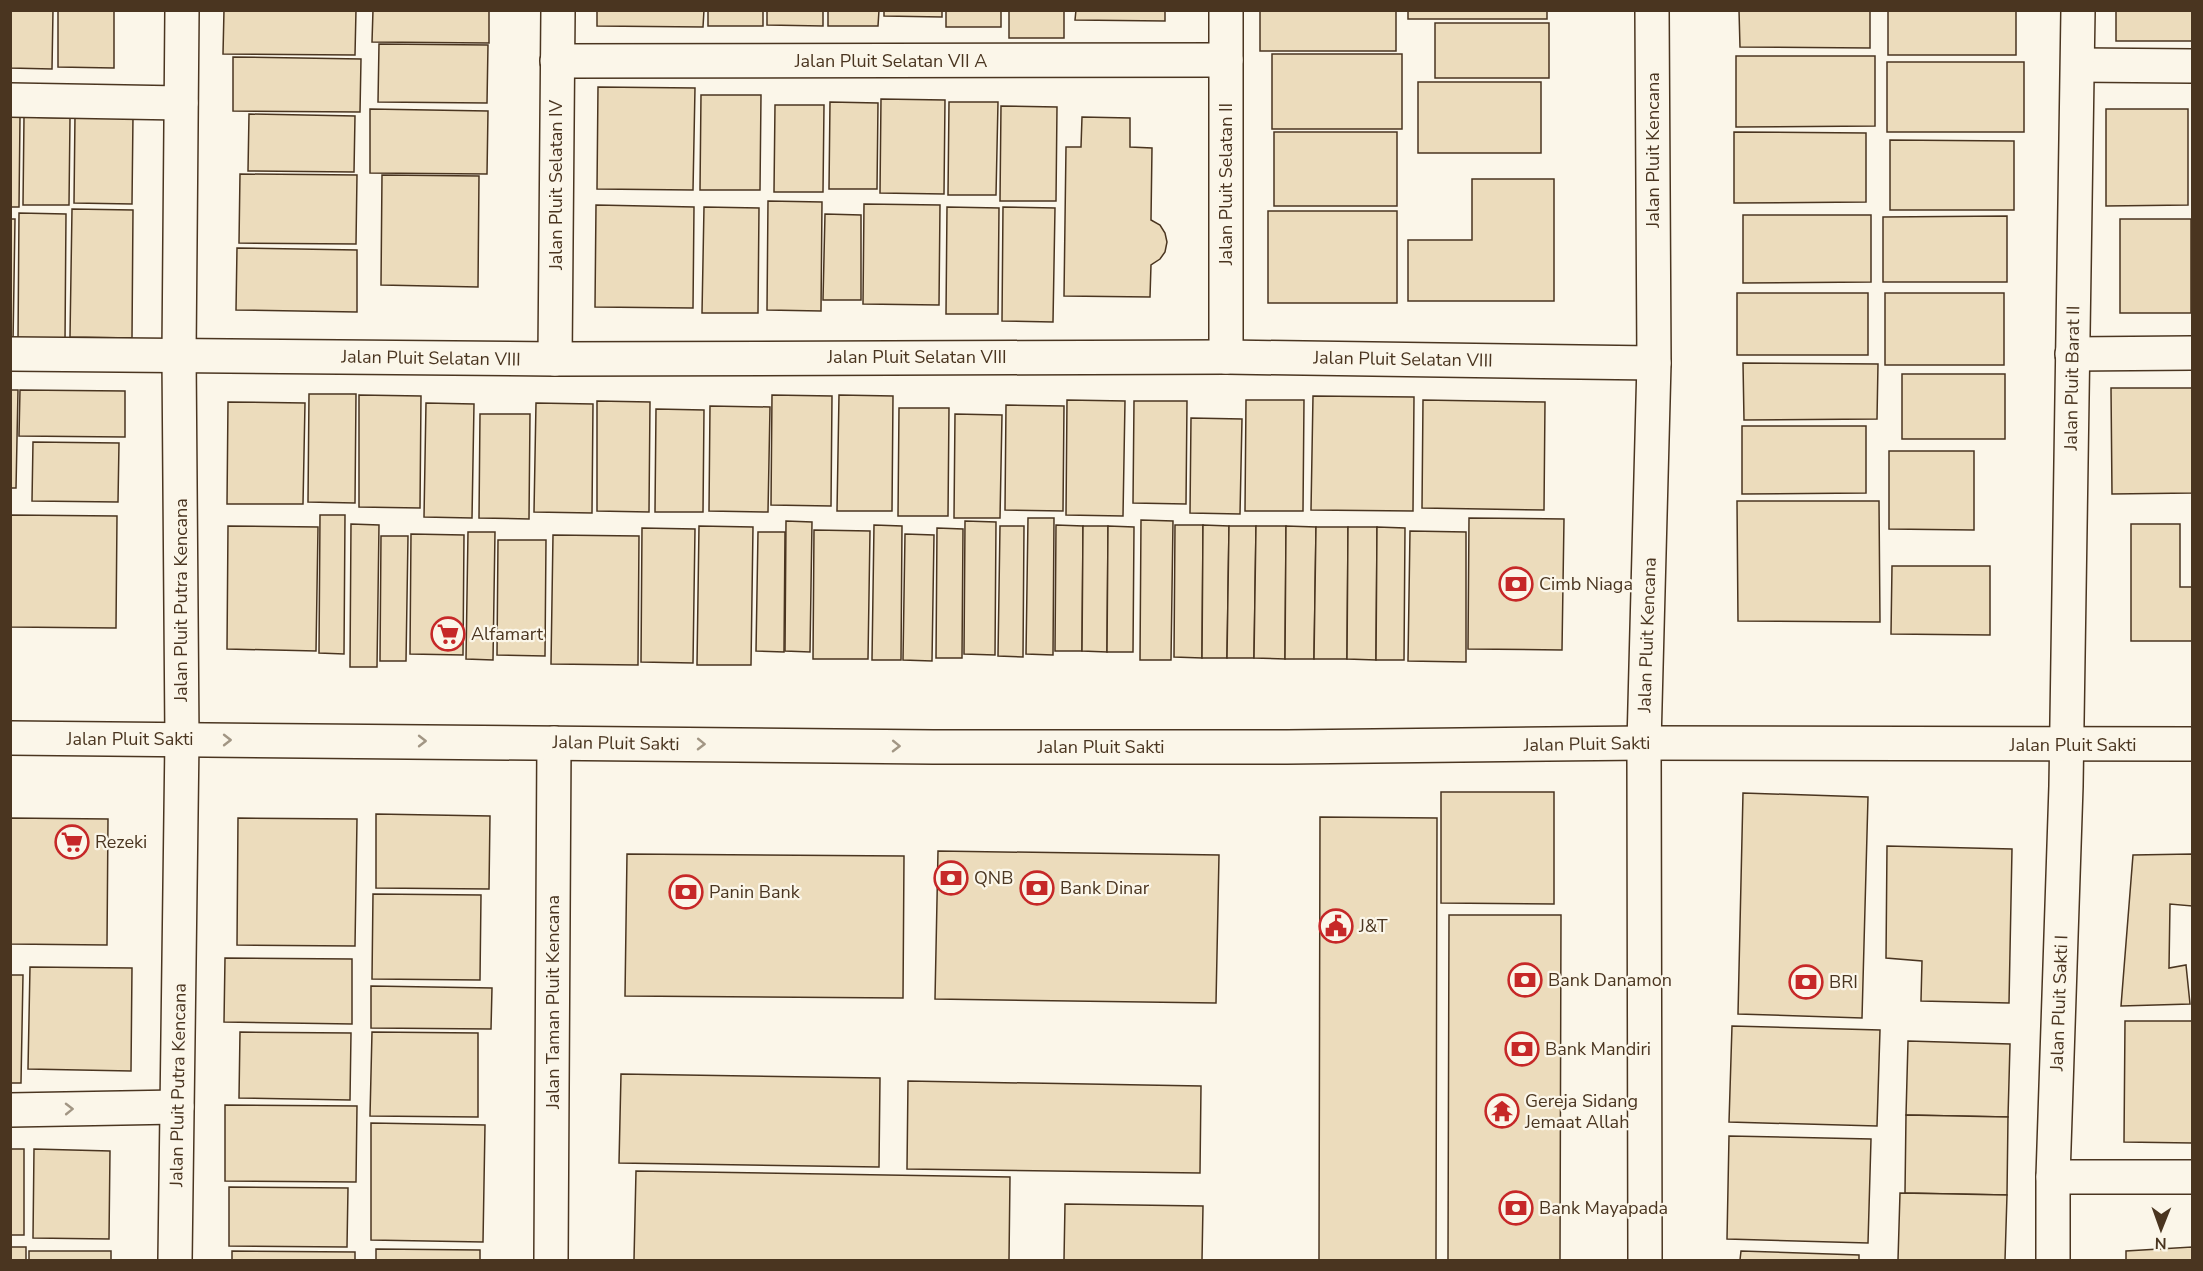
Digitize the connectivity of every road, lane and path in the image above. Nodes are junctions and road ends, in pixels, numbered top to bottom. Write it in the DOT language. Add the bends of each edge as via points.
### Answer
graph roads {
  1 [pos="182,10"];
  2 [pos="558,10"];
  3 [pos="1226,10"];
  4 [pos="1652,10"];
  5 [pos="2078,10"];
  6 [pos="556,60"];
  7 [pos="1226,60"];
  8 [pos="2078,65"];
  9 [pos="2193,66"];
  10 [pos="10,100"];
  11 [pos="181,103"];
  12 [pos="2193,353"];
  13 [pos="10,354"];
  14 [pos="2072,354"];
  15 [pos="179,355"];
  16 [pos="1226,357"];
  17 [pos="555,359"];
  18 [pos="1654,363"];
  19 [pos="10,738"];
  20 [pos="182,739"];
  21 [pos="554,743"];
  22 [pos="1644,743"];
  23 [pos="2193,744"];
  24 [pos="2066,745"];
  25 [pos="177,1107"];
  26 [pos="10,1110"];
  27 [pos="2054,1177"];
  28 [pos="2193,1177"];
  29 [pos="175,1260"];
  30 [pos="551,1260"];
  31 [pos="1645,1260"];
  32 [pos="2053,1260"];
  1 -- 11 [label="street, Jalan Pluit Putra Kencana"];
  2 -- 6 [label="street, Jalan Pluit Selatan IV"];
  3 -- 7 [label="street, Jalan Pluit Selatan II"];
  4 -- 18 [label="street, Jalan Pluit Kencana"];
  5 -- 8 [label="street, Jalan Pluit Barat II"];
  6 -- 7 [label="street, Jalan Pluit Selatan VII A"];
  6 -- 17 [label="street, Jalan Pluit Selatan IV"];
  7 -- 16 [label="street, Jalan Pluit Selatan II"];
  8 -- 9 [label="street"];
  8 -- 14 [label="street, Jalan Pluit Barat II"];
  10 -- 11 [label="street"];
  11 -- 15 [label="street, Jalan Pluit Putra Kencana"];
  12 -- 14 [label="street"];
  13 -- 15 [label="street, Jalan Pluit Selatan VIII"];
  14 -- 24 [label="street, Jalan Pluit Barat II"];
  15 -- 17 [label="street, Jalan Pluit Selatan VIII"];
  15 -- 20 [label="street, Jalan Pluit Putra Kencana"];
  16 -- 17 [label="street, Jalan Pluit Selatan VIII"];
  16 -- 18 [label="street, Jalan Pluit Selatan VIII"];
  18 -- 22 [label="street, Jalan Pluit Kencana"];
  19 -- 20 [label="street, Jalan Pluit Sakti"];
  20 -- 21 [label="street, Jalan Pluit Sakti, one-way"];
  20 -- 25 [label="street, Jalan Pluit Putra Kencana"];
  21 -- 22 [label="street, Jalan Pluit Sakti, one-way" via="933,747"];
  21 -- 30 [label="street, Jalan Taman Pluit Kencana"];
  22 -- 24 [label="street, Jalan Pluit Sakti"];
  22 -- 31 [label="street, Jalan Pluit Kencana"];
  23 -- 24 [label="street, Jalan Pluit Sakti"];
  24 -- 27 [label="street, Jalan Pluit Sakti I"];
  26 -- 25 [label="street, one-way"];
  25 -- 29 [label="street, Jalan Pluit Putra Kencana"];
  27 -- 28 [label="street"];
  27 -- 32 [label="street, Jalan Pluit Sakti I"];
}
